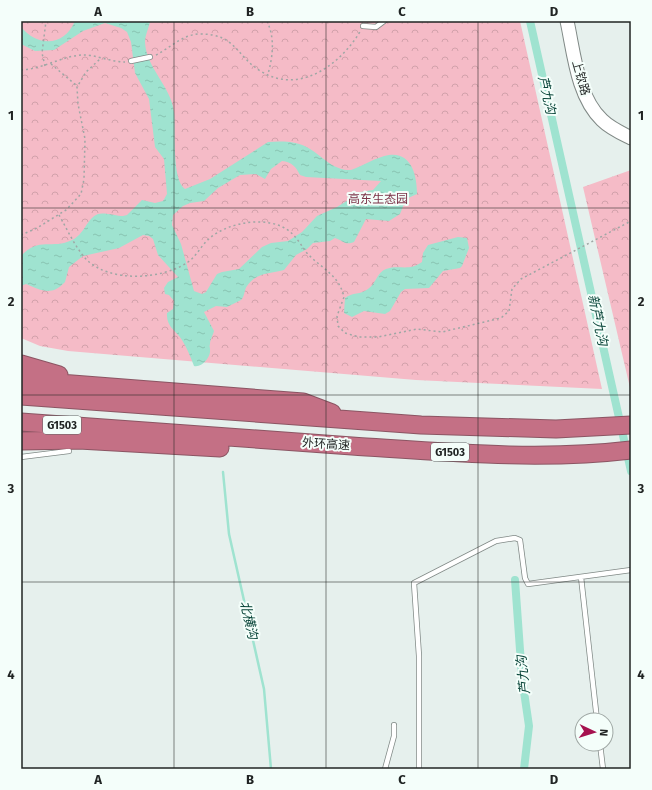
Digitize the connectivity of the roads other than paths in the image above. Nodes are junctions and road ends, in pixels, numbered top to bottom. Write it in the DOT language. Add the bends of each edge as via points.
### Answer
graph roads {
  1 [pos="384,21"];
  2 [pos="567,21"];
  3 [pos="363,26"];
  4 [pos="150,57"];
  5 [pos="131,62"];
  6 [pos="631,138"];
  7 [pos="21,364"];
  8 [pos="21,380"];
  9 [pos="74,384"];
  10 [pos="21,396"];
  11 [pos="349,420"];
  12 [pos="21,422"];
  13 [pos="631,425"];
  14 [pos="21,441"];
  15 [pos="293,441"];
  16 [pos="631,450"];
  17 [pos="69,451"];
  18 [pos="21,457"];
  19 [pos="631,570"];
  20 [pos="581,577"];
  21 [pos="596,712"];
  22 [pos="394,725"];
  23 [pos="601,752"];
  24 [pos="385,769"];
  25 [pos="419,769"];
  26 [pos="603,769"];
  1 -- 3 [label="lane" via="376,27"];
  2 -- 6 [label="street, 上钦路" via="587,100 601,120"];
  4 -- 5 [label="lane"];
  7 -- 9 [label="highway" via="66,377"];
  8 -- 9 [label="highway"];
  9 -- 11 [label="highway" via="303,402"];
  10 -- 11 [label="highway, G1503"];
  11 -- 13 [label="highway, G1503" via="487,428 600,428"];
  12 -- 15 [label="highway, 外环高速 / G1503"];
  14 -- 15 [label="highway" via="79,440 268,451"];
  15 -- 16 [label="highway, 外环高速 / G1503" via="535,456"];
  17 -- 18 [label="lane"];
  19 -- 20 [label="lane"];
  20 -- 21 [label="lane"];
  20 -- 25 [label="lane" via="528,584 520,540 515,538 496,541 414,584 419,656"];
  22 -- 24 [label="lane" via="394,736"];
  23 -- 26 [label="lane"];
}
